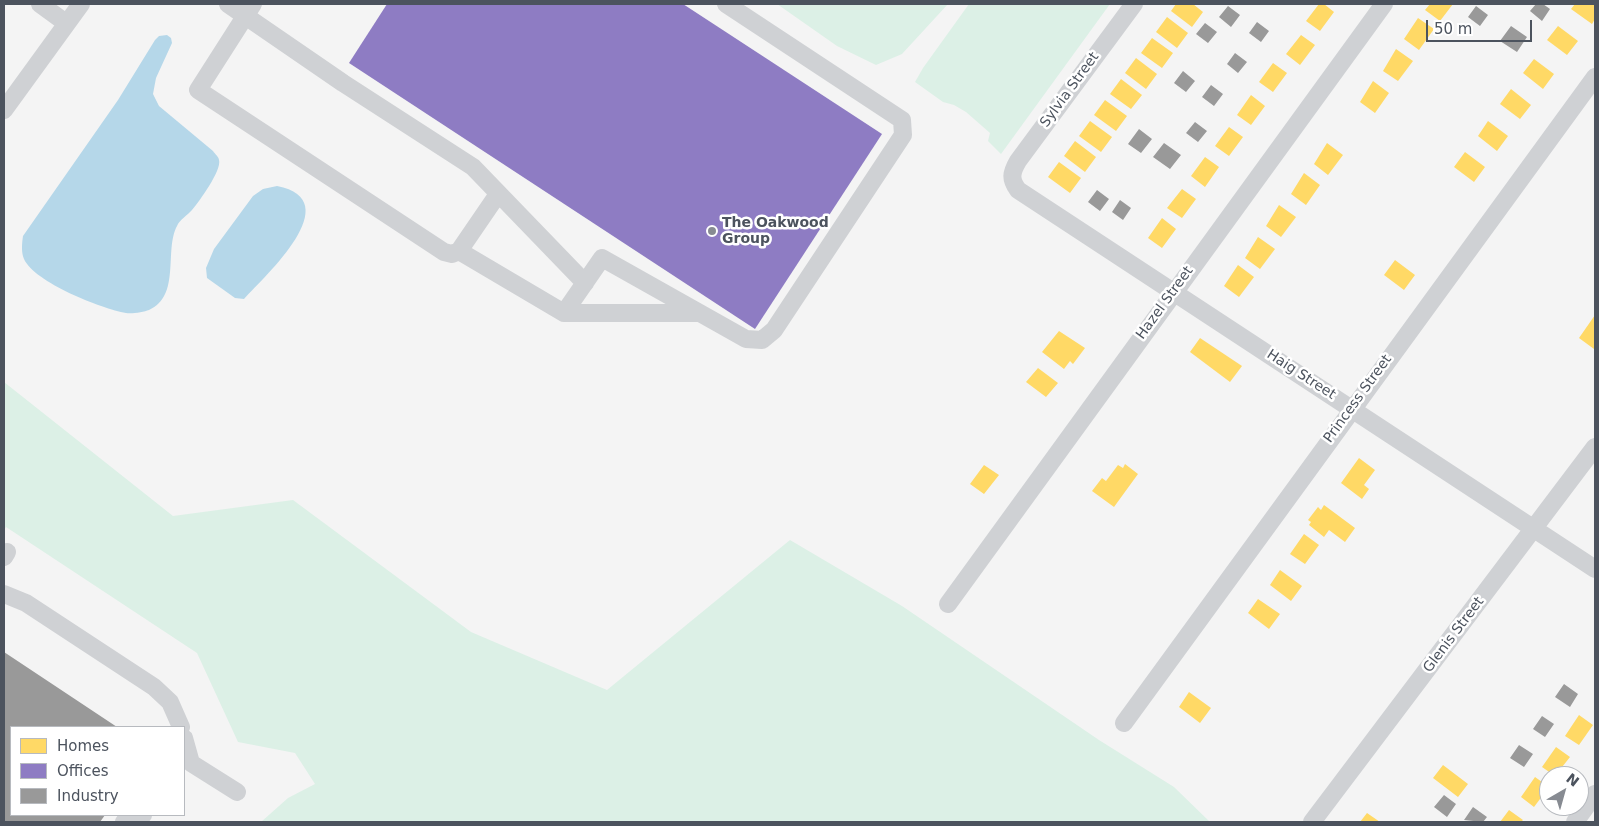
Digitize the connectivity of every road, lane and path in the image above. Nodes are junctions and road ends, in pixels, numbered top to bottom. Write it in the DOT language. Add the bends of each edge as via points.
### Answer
graph roads {
  1 [pos="40,4"];
  2 [pos="81,4"];
  3 [pos="228,4"];
  4 [pos="726,4"];
  5 [pos="1134,4"];
  6 [pos="1384,4"];
  7 [pos="249,10"];
  8 [pos="66,23"];
  9 [pos="1595,77"];
  10 [pos="4,110"];
  11 [pos="1012,178"];
  12 [pos="498,194"];
  13 [pos="459,251"];
  14 [pos="585,283"];
  15 [pos="1173,292"];
  16 [pos="564,313"];
  17 [pos="697,313"];
  18 [pos="1352,408"];
  19 [pos="1595,447"];
  20 [pos="1535,529"];
  21 [pos="1595,569"];
  22 [pos="4,594"];
  23 [pos="948,604"];
  24 [pos="1124,723"];
  25 [pos="181,726"];
  26 [pos="185,746"];
  27 [pos="188,768"];
  28 [pos="236,792"];
  29 [pos="1595,794"];
  30 [pos="140,816"];
  31 [pos="124,822"];
  32 [pos="1312,822"];
  33 [pos="1575,822"];
  1 -- 8 [label="street"];
  2 -- 8 [label="street"];
  3 -- 7 [label="street"];
  4 -- 17 [label="street" via="902,120 903,135 774,330 762,340 746,339"];
  5 -- 11 [label="street, Sylvia Street" via="1018,161"];
  6 -- 15 [label="street, Hazel Street"];
  7 -- 12 [label="street" via="473,167"];
  7 -- 13 [label="street" via="198,90 444,252 452,254"];
  8 -- 10 [label="street"];
  9 -- 18 [label="street, Princess Street"];
  11 -- 15 [label="street, Haig Street" via="1018,190"];
  12 -- 13 [label="street"];
  12 -- 14 [label="street"];
  13 -- 16 [label="street"];
  14 -- 16 [label="street"];
  14 -- 17 [label="street" via="602,258"];
  15 -- 18 [label="street, Haig Street"];
  15 -- 23 [label="street, Hazel Street"];
  16 -- 17 [label="street"];
  18 -- 20 [label="street, Haig Street"];
  18 -- 24 [label="street, Princess Street"];
  19 -- 20 [label="street, Glenis Street"];
  20 -- 21 [label="street, Haig Street"];
  20 -- 32 [label="street, Glenis Street"];
  22 -- 25 [label="street" via="26,603 154,687 170,702"];
  26 -- 27 [label="street"];
  27 -- 28 [label="street"];
  29 -- 33 [label="street"];
  30 -- 31 [label="street"];
}
